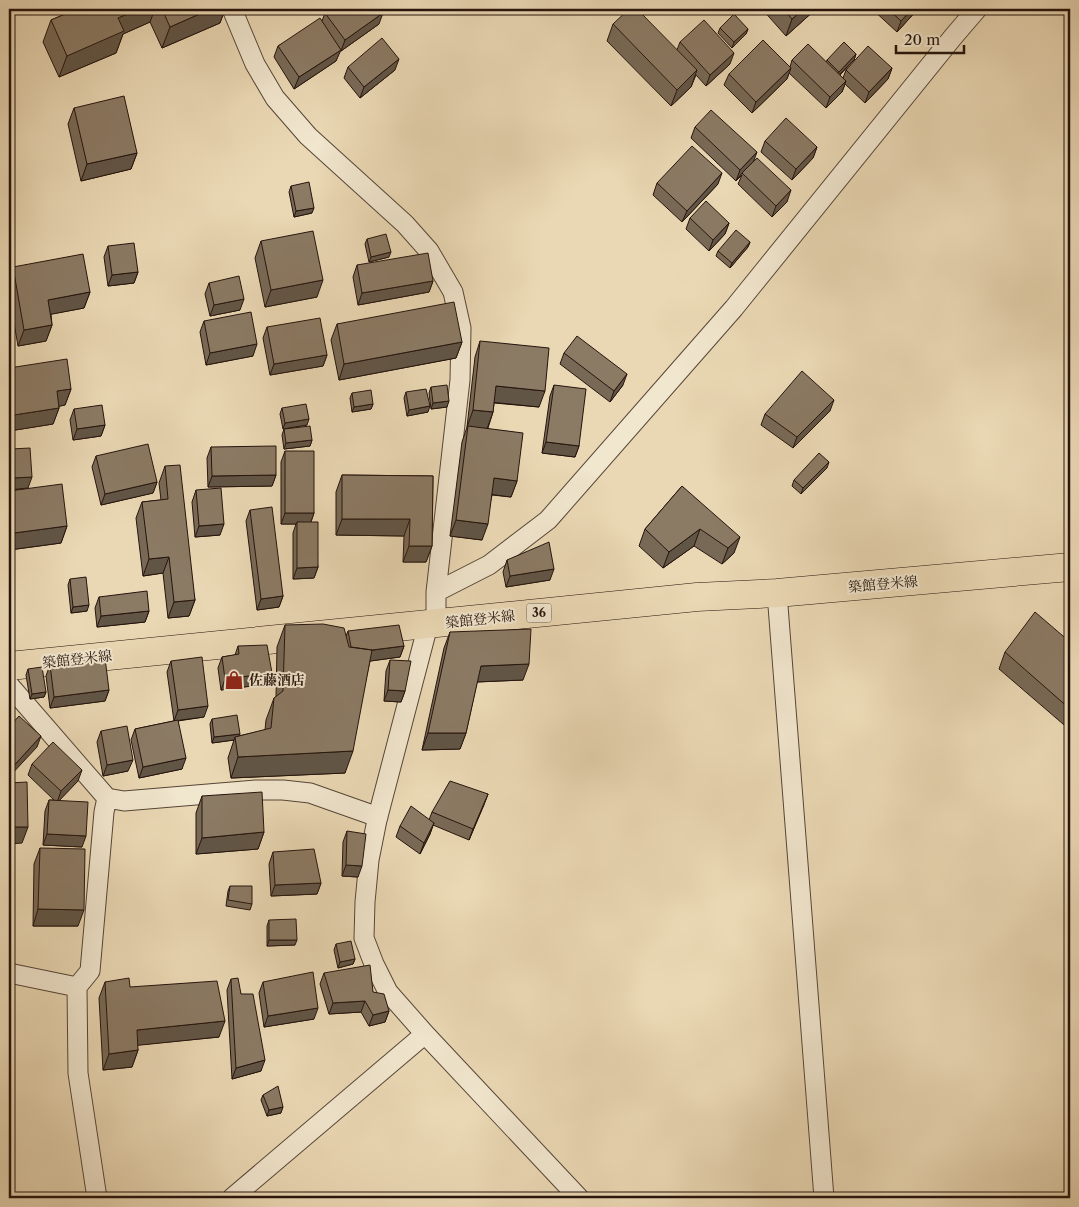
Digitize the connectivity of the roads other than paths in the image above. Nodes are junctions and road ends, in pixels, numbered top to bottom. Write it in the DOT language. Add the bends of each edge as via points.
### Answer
graph roads {
  1 [pos="232,9"];
  2 [pos="977,9"];
  3 [pos="1070,568"];
  4 [pos="436,592"];
  5 [pos="777,593"];
  6 [pos="432,624"];
  7 [pos="9,666"];
  8 [pos="9,685"];
  9 [pos="107,798"];
  10 [pos="378,817"];
  11 [pos="9,973"];
  12 [pos="77,987"];
  13 [pos="425,1034"];
  14 [pos="97,1198"];
  15 [pos="232,1198"];
  16 [pos="579,1198"];
  17 [pos="824,1198"];
  1 -- 4 [label="street" via="255,64 275,98 308,136 405,224 429,251 453,292 461,328 460,380"];
  2 -- 4 [label="street" via="734,308 548,520 489,565"];
  3 -- 5 [label="main road, 築館登米線 / 36"];
  4 -- 6 [label="street"];
  5 -- 6 [label="main road, 築館登米線 / 36" via="697,597"];
  5 -- 17 [label="street"];
  6 -- 7 [label="main road, 築館登米線 / 36"];
  6 -- 10 [label="street"];
  8 -- 9 [label="street"];
  9 -- 10 [label="street" via="124,801 282,790 310,793"];
  9 -- 12 [label="street" via="90,971"];
  10 -- 13 [label="street" via="369,860 364,938 388,992"];
  11 -- 12 [label="street"];
  12 -- 14 [label="street" via="78,1073"];
  13 -- 15 [label="street"];
  13 -- 16 [label="street"];
}
